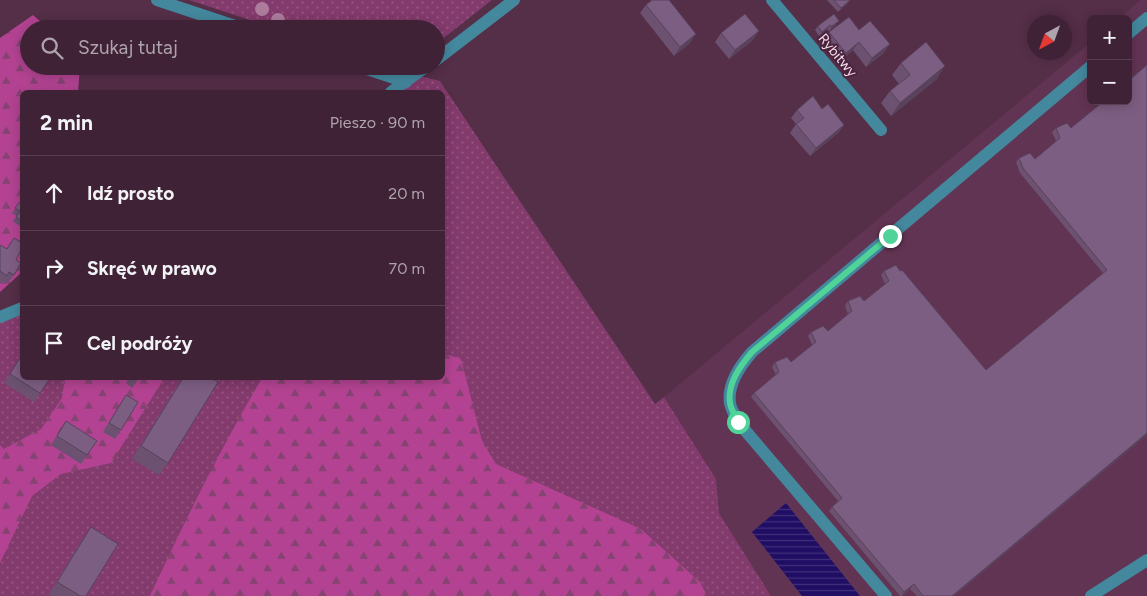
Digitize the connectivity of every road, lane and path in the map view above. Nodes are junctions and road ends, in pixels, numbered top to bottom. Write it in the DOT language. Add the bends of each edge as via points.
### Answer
graph roads {
  1 [pos="157,0"];
  2 [pos="514,0"];
  3 [pos="772,0"];
  4 [pos="1147,18"];
  5 [pos="217,20"];
  6 [pos="1132,31"];
  7 [pos="445,53"];
  8 [pos="1087,69"];
  9 [pos="385,75"];
  10 [pos="415,75"];
  11 [pos="406,82"];
  12 [pos="394,90"];
  13 [pos="881,130"];
  14 [pos="20,309"];
  15 [pos="0,317"];
  16 [pos="1147,560"];
  17 [pos="886,596"];
  18 [pos="1091,596"];
  1 -- 5 [label="street"];
  2 -- 7 [label="street"];
  3 -- 13 [label="street, Rybitwy"];
  4 -- 6 [label="street"];
  8 -- 17 [label="street" via="752,352 732,381 730,404 738,422"];
  9 -- 11 [label="street"];
  10 -- 11 [label="street"];
  11 -- 12 [label="street"];
  14 -- 15 [label="street"];
  16 -- 18 [label="street"];
}
